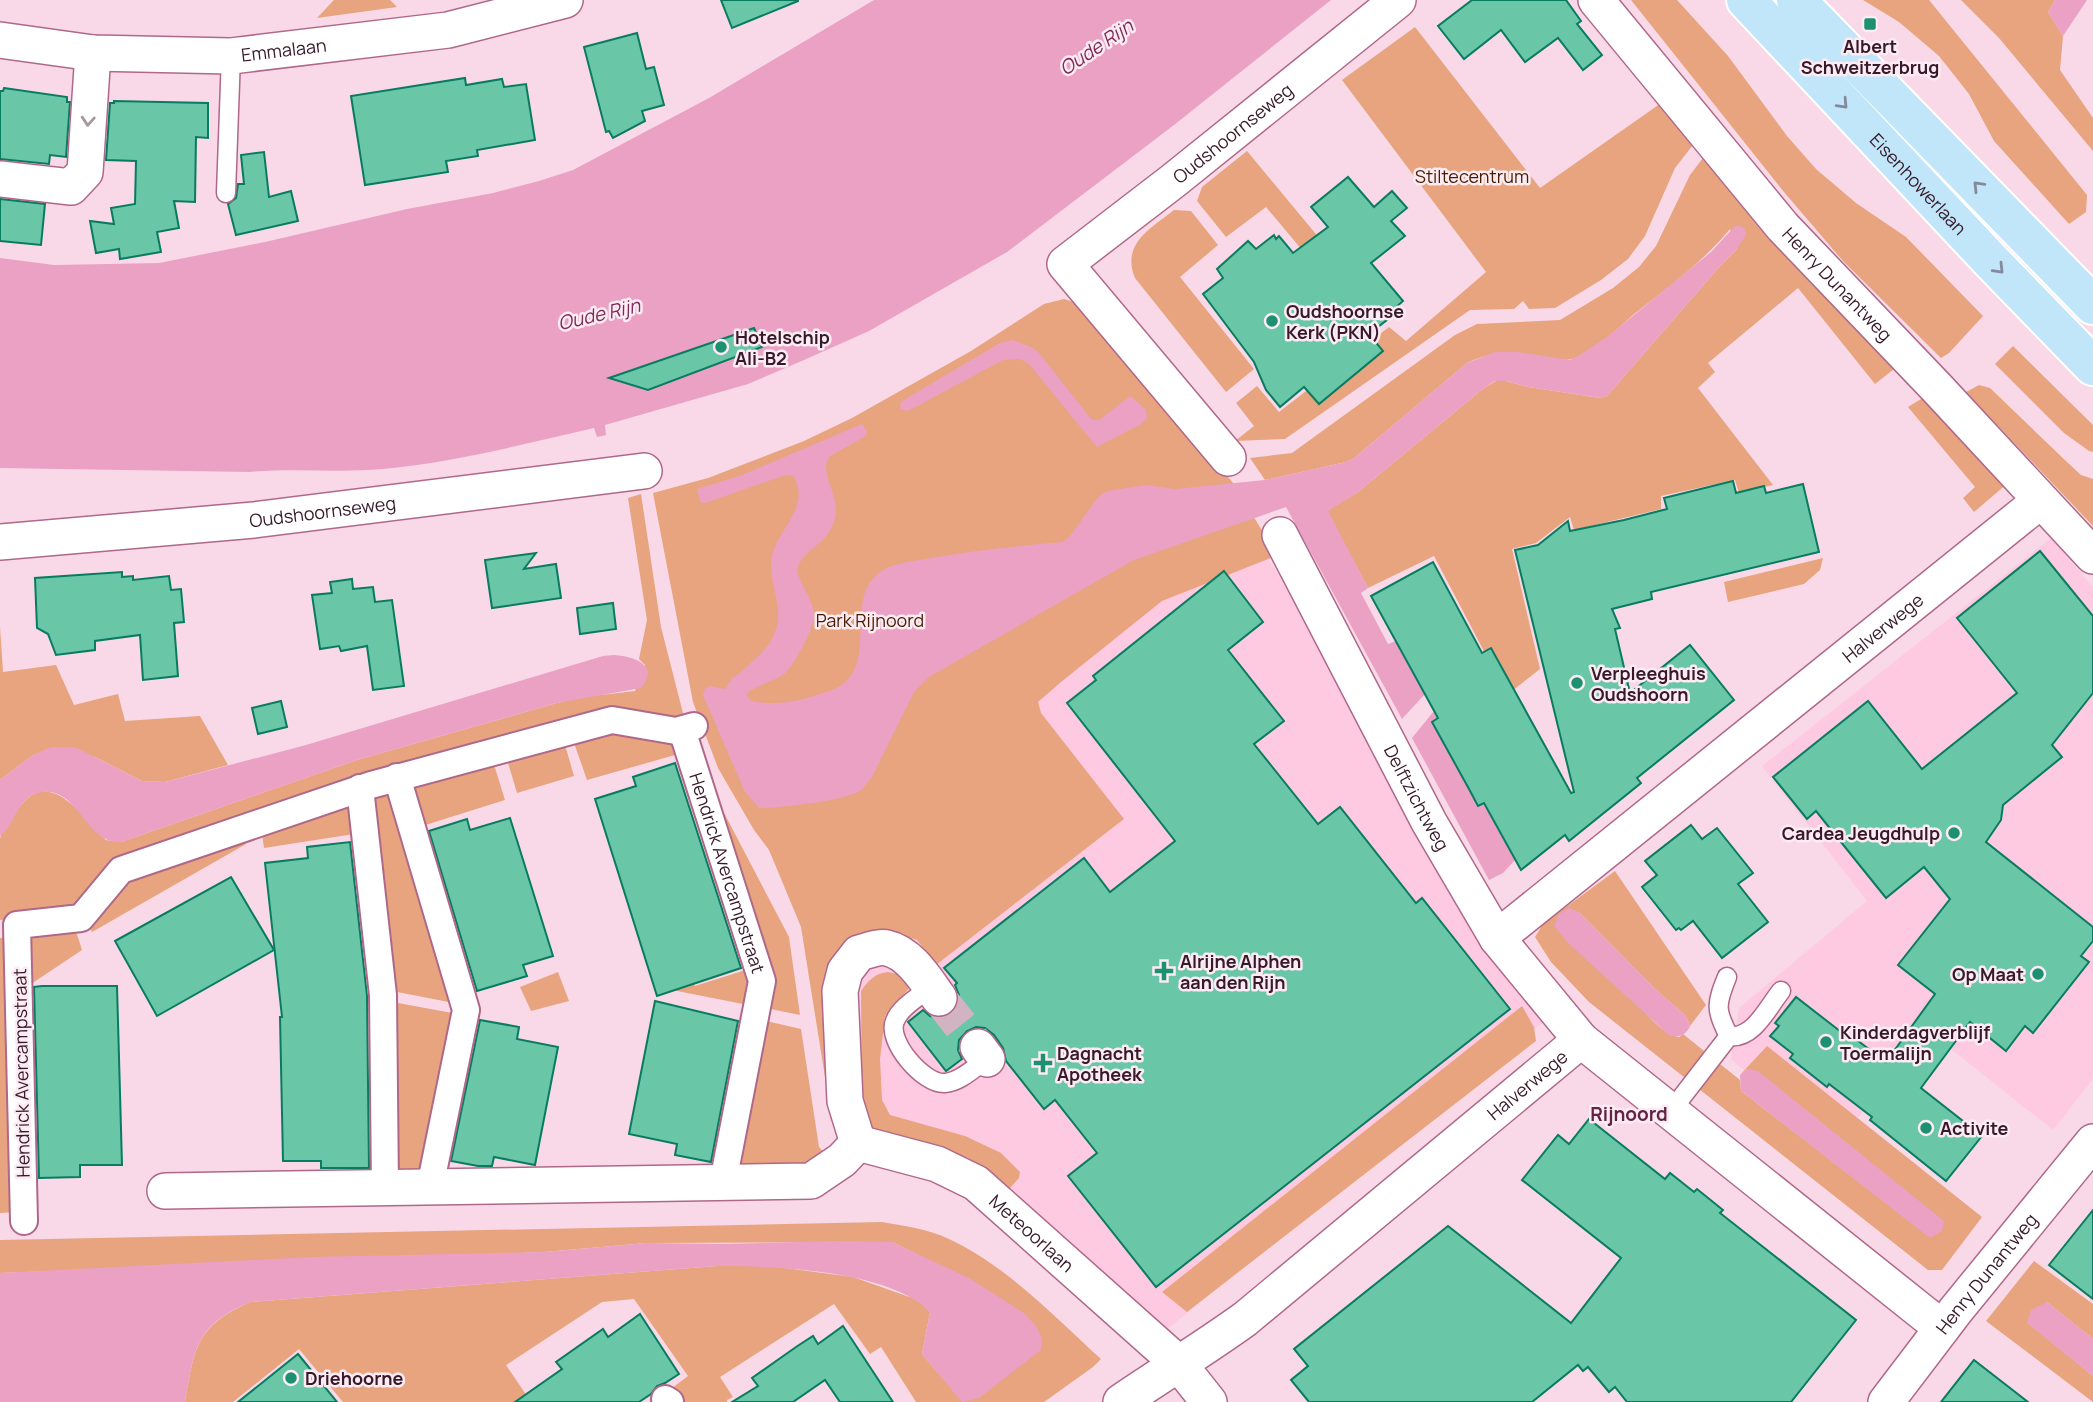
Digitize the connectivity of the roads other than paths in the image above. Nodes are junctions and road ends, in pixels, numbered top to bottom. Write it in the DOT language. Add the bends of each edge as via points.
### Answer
graph roads {
  1 [pos="565,0"];
  2 [pos="1398,0"];
  3 [pos="1596,0"];
  4 [pos="1746,0"];
  5 [pos="1796,0"];
  6 [pos="444,15"];
  7 [pos="0,40"];
  8 [pos="93,53"];
  9 [pos="231,56"];
  10 [pos="0,179"];
  11 [pos="226,193"];
  12 [pos="2093,305"];
  13 [pos="2093,366"];
  14 [pos="1228,458"];
  15 [pos="644,471"];
  16 [pos="2040,501"];
  17 [pos="1280,535"];
  18 [pos="0,542"];
  19 [pos="2093,556"];
  20 [pos="397,778"];
  21 [pos="360,788"];
  22 [pos="9,927"];
  23 [pos="1497,938"];
  24 [pos="1727,977"];
  25 [pos="1782,990"];
  26 [pos="935,992"];
  27 [pos="1730,1036"];
  28 [pos="1581,1040"];
  29 [pos="983,1053"];
  30 [pos="1671,1111"];
  31 [pos="858,1143"];
  32 [pos="2092,1146"];
  33 [pos="723,1182"];
  34 [pos="430,1187"];
  35 [pos="384,1188"];
  36 [pos="165,1191"];
  37 [pos="24,1222"];
  38 [pos="1942,1328"];
  39 [pos="1178,1363"];
  40 [pos="1121,1402"];
  41 [pos="1209,1402"];
  42 [pos="1886,1402"];
  1 -- 6 [label="street, Emmalaan"];
  2 -- 14 [label="street, Oudshoornseweg" via="1065,264"];
  3 -- 16 [label="street, Henry Dunantweg" via="1783,227"];
  4 -- 13 [label="main road, Eisenhowerlaan, one-way"];
  12 -- 5 [label="main road, one-way"];
  6 -- 9 [label="street, Emmalaan"];
  7 -- 8 [label="street, Emmalaan"];
  8 -- 9 [label="street, Emmalaan"];
  8 -- 10 [label="street, one-way" via="85,172 71,187"];
  9 -- 11 [label="lane"];
  15 -- 18 [label="street, Oudshoornseweg" via="254,520"];
  16 -- 19 [label="street, Henry Dunantweg"];
  16 -- 23 [label="street, Halverwege"];
  17 -- 23 [label="street, Delftzichtweg" via="1429,822"];
  20 -- 21 [label="street, Hendrick Avercampstraat"];
  20 -- 33 [label="street, Hendrick Avercampstraat" via="612,720 676,732 688,728 762,981"];
  20 -- 34 [label="street" via="466,1010"];
  21 -- 22 [label="street, Hendrick Avercampstraat" via="121,870 80,918"];
  21 -- 35 [label="street" via="383,995"];
  22 -- 37 [label="street, Hendrick Avercampstraat"];
  23 -- 28 [label="street, Delftzichtweg"];
  24 -- 27 [label="lane" via="1718,998 1720,1018"];
  25 -- 27 [label="lane" via="1748,1034"];
  26 -- 29 [label="lane" via="903,1010 894,1021 893,1033 904,1054 931,1081 944,1084 958,1079"];
  26 -- 31 [label="street" via="902,955 884,947 859,953 845,971 840,992 845,1101"];
  27 -- 30 [label="lane"];
  28 -- 30 [label="street, Halverwege"];
  28 -- 39 [label="street, Halverwege" via="1245,1319"];
  30 -- 38 [label="street, Halverwege"];
  31 -- 33 [label="street" via="811,1181"];
  31 -- 39 [label="street, Meteoorlaan" via="937,1164 976,1183"];
  32 -- 38 [label="street, Henry Dunantweg"];
  33 -- 34 [label="street"];
  34 -- 35 [label="street"];
  35 -- 36 [label="street"];
  38 -- 42 [label="street, Henry Dunantweg"];
  39 -- 40 [label="street, Halverwege"];
  39 -- 41 [label="street, Meteoorlaan"];
}
